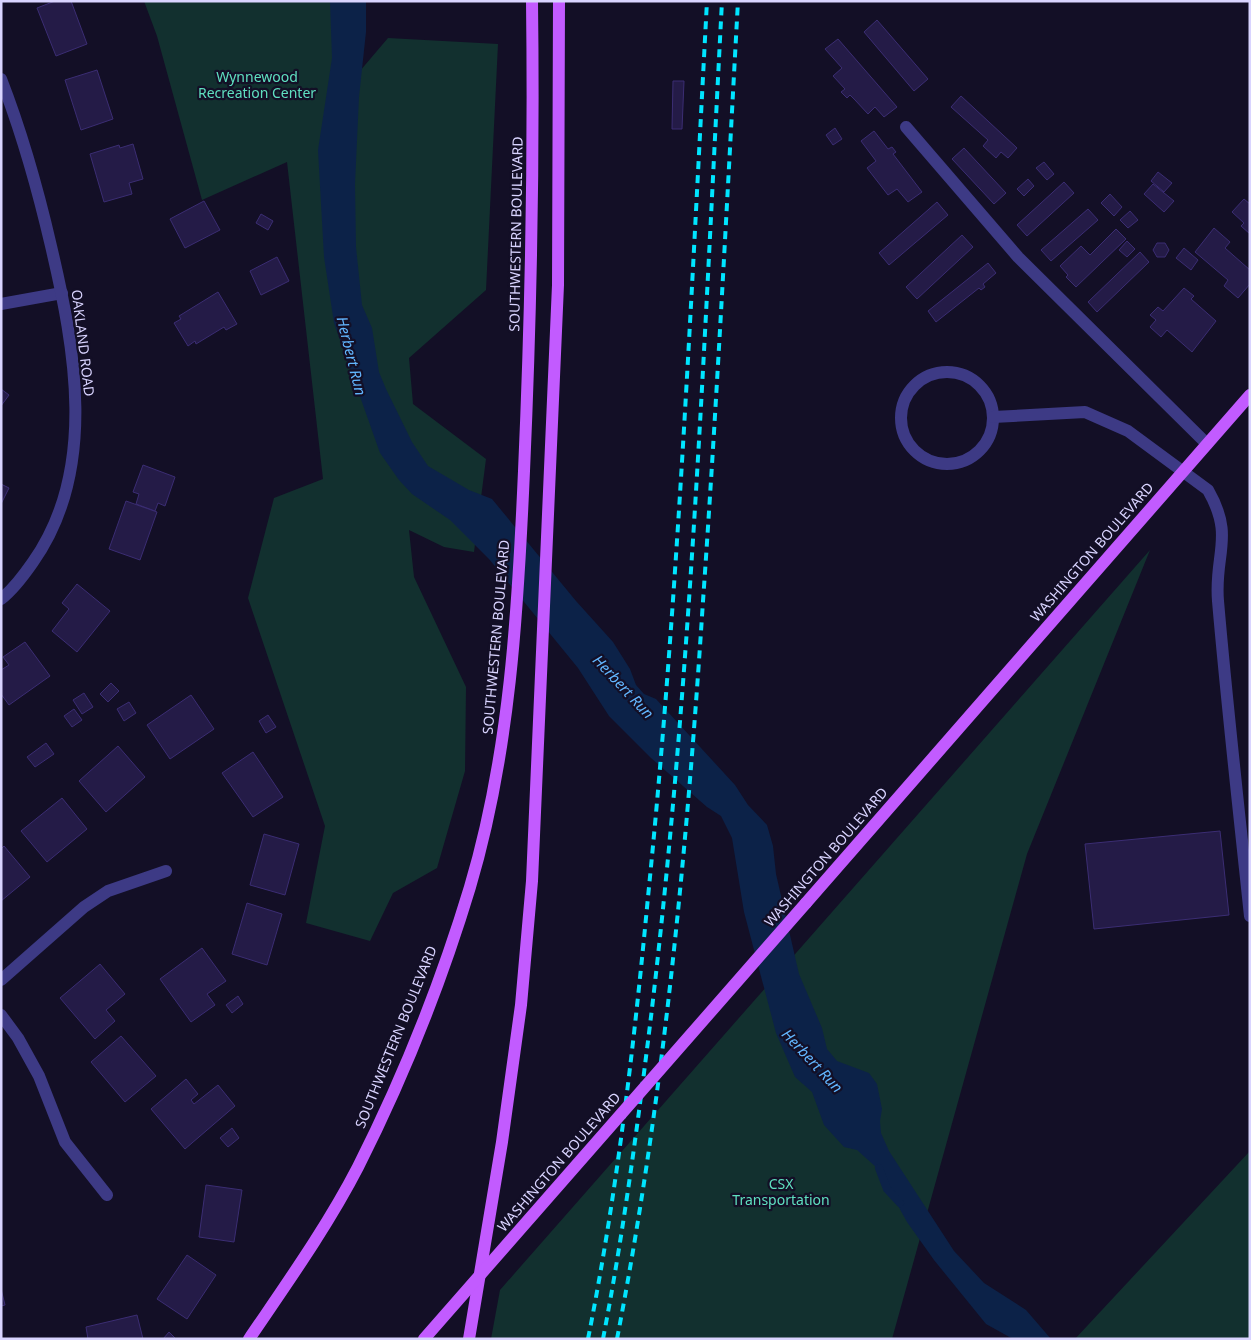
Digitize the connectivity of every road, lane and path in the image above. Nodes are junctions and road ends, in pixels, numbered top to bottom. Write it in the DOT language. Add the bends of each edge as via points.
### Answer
graph roads {
  1 [pos="532,1"];
  2 [pos="559,1"];
  3 [pos="1,79"];
  4 [pos="906,128"];
  5 [pos="62,293"];
  6 [pos="1,304"];
  7 [pos="1250,395"];
  8 [pos="993,417"];
  9 [pos="1207,444"];
  10 [pos="1184,470"];
  11 [pos="1,599"];
  12 [pos="166,871"];
  13 [pos="1250,916"];
  14 [pos="1,980"];
  15 [pos="1,1016"];
  16 [pos="106,1195"];
  17 [pos="249,1339"];
  18 [pos="424,1339"];
  19 [pos="469,1339"];
  1 -- 17 [label="main road, SOUTHWESTERN BOULEVARD" via="532,286 522,525 507,707 491,797 471,886 398,1080 356,1169 304,1257"];
  2 -- 19 [label="main road" via="558,285 532,881 521,1005"];
  3 -- 5 [label="street, OAKLAND ROAD" via="39,195"];
  4 -- 9 [label="street" via="1018,258"];
  5 -- 6 [label="street"];
  5 -- 11 [label="street, OAKLAND ROAD" via="76,410 71,469 56,524 44,548"];
  7 -- 9 [label="main road, WASHINGTON BOULEVARD"];
  8 -- 8 [label="street" via="989,399 978,385 963,375 945,372 927,376 912,386 903,402 900,420 904,437 914,452 930,461 948,464 966,461 980,450 990,435"];
  8 -- 10 [label="street" via="1085,412 1128,431"];
  9 -- 10 [label="main road, WASHINGTON BOULEVARD"];
  10 -- 13 [label="street" via="1208,490 1221,514 1224,537 1218,598"];
  10 -- 18 [label="main road, WASHINGTON BOULEVARD, bridge"];
  12 -- 14 [label="street" via="108,891 84,907"];
  15 -- 16 [label="street" via="18,1038 39,1076 65,1142"];
}
